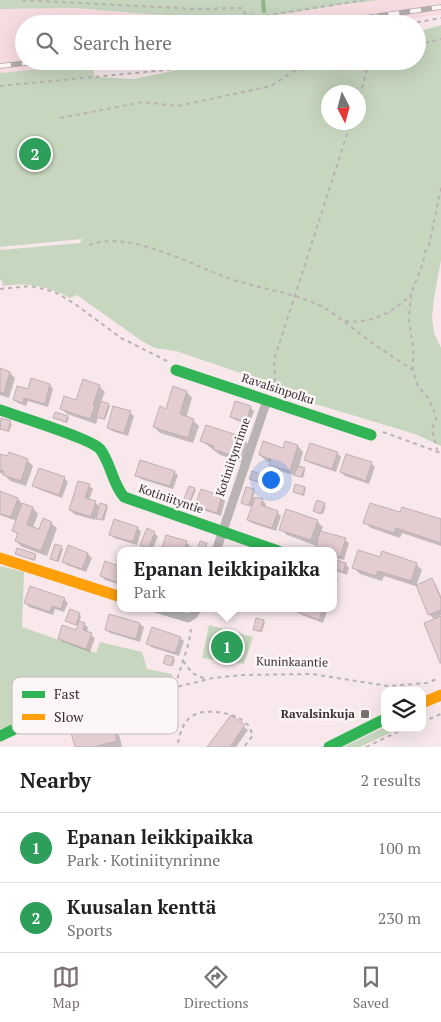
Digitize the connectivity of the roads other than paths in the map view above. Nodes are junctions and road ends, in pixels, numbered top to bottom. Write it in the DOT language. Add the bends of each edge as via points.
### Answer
graph roads {
  1 [pos="176,370"];
  2 [pos="268,398"];
  3 [pos="0,410"];
  4 [pos="375,433"];
  5 [pos="222,530"];
  6 [pos="217,547"];
  7 [pos="267,547"];
  8 [pos="0,558"];
  9 [pos="117,597"];
  10 [pos="168,612"];
  11 [pos="195,612"];
  12 [pos="441,695"];
  13 [pos="426,701"];
  14 [pos="381,721"];
  15 [pos="12,730"];
  16 [pos="0,736"];
  17 [pos="329,747"];
  1 -- 2 [label="street, Ravalsinpolku"];
  2 -- 4 [label="street, Ravalsinpolku"];
  2 -- 5 [label="street, Kotiniitynrinne"];
  3 -- 5 [label="street, Kotiniityntie" via="101,448 114,485 124,497"];
  5 -- 6 [label="street, Kotiniitynrinne"];
  5 -- 7 [label="street, Kotiniityntie"];
  8 -- 9 [label="street"];
  10 -- 11 [label="street" via="188,618"];
  12 -- 13 [label="street"];
  14 -- 17 [label="street"];
  15 -- 16 [label="street"];
}
